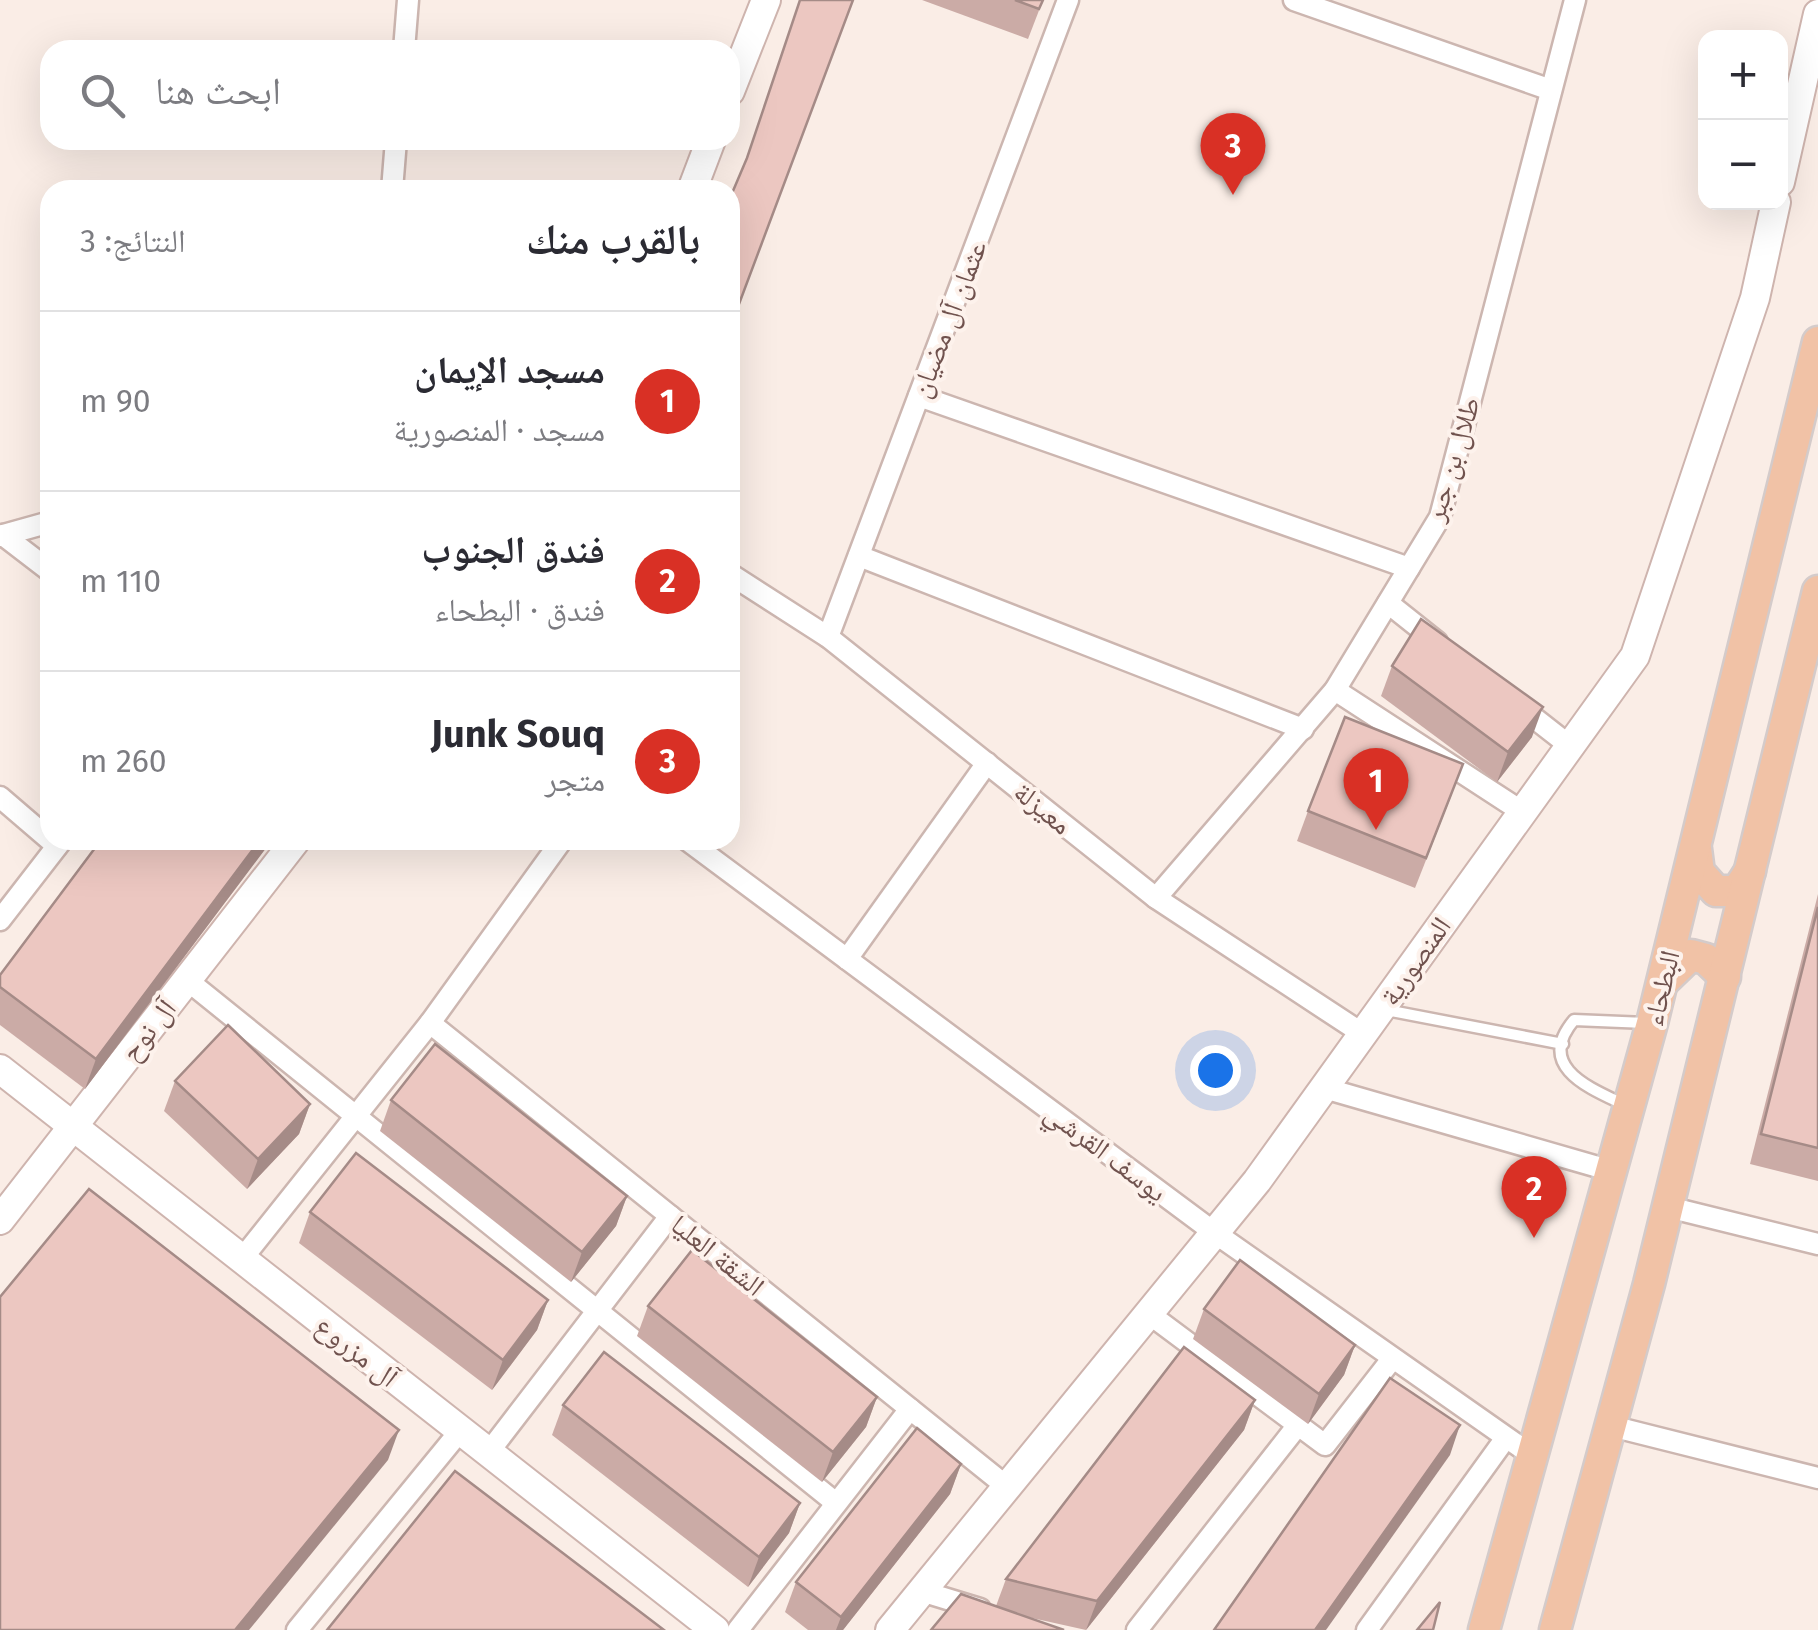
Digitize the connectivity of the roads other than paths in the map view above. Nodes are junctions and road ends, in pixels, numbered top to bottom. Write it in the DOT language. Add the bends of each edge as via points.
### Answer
graph roads {
  1 [pos="408,0"];
  2 [pos="766,0"];
  3 [pos="1068,0"];
  4 [pos="1294,0"];
  5 [pos="1575,0"];
  6 [pos="1818,14"];
  7 [pos="405,40"];
  8 [pos="740,66"];
  9 [pos="1552,90"];
  10 [pos="1788,147"];
  11 [pos="395,150"];
  12 [pos="707,150"];
  13 [pos="393,180"];
  14 [pos="696,180"];
  15 [pos="1774,210"];
  16 [pos="1818,342"];
  17 [pos="919,396"];
  18 [pos="40,525"];
  19 [pos="2,535"];
  20 [pos="859,556"];
  21 [pos="40,564"];
  22 [pos="1409,568"];
  23 [pos="740,581"];
  24 [pos="1818,591"];
  25 [pos="1388,603"];
  26 [pos="828,638"];
  27 [pos="1448,651"];
  28 [pos="1494,687"];
  29 [pos="1335,690"];
  30 [pos="1303,730"];
  31 [pos="1570,746"];
  32 [pos="986,763"];
  33 [pos="0,797"];
  34 [pos="1521,811"];
  35 [pos="40,828"];
  36 [pos="1697,841"];
  37 [pos="54,850"];
  38 [pos="288,850"];
  39 [pos="555,850"];
  40 [pos="699,850"];
  41 [pos="1750,870"];
  42 [pos="1156,898"];
  43 [pos="0,920"];
  44 [pos="847,960"];
  45 [pos="1724,977"];
  46 [pos="187,980"];
  47 [pos="1663,982"];
  48 [pos="1380,1009"];
  49 [pos="430,1023"];
  50 [pos="1652,1023"];
  51 [pos="1363,1034"];
  52 [pos="1563,1044"];
  53 [pos="0,1069"];
  54 [pos="1324,1088"];
  55 [pos="1629,1108"];
  56 [pos="357,1114"];
  57 [pos="71,1128"];
  58 [pos="1612,1171"];
  59 [pos="1668,1207"];
  60 [pos="670,1216"];
  61 [pos="0,1220"];
  62 [pos="1215,1233"];
  63 [pos="1818,1244"];
  64 [pos="240,1260"];
  65 [pos="597,1309"];
  66 [pos="1148,1314"];
  67 [pos="1392,1359"];
  68 [pos="910,1409"];
  69 [pos="1298,1425"];
  70 [pos="1611,1426"];
  71 [pos="460,1431"];
  72 [pos="1505,1439"];
  73 [pos="488,1453"];
  74 [pos="1532,1456"];
  75 [pos="1818,1478"];
  76 [pos="1006,1486"];
  77 [pos="836,1503"];
  78 [pos="920,1590"];
  79 [pos="994,1613"];
  80 [pos="297,1630"];
  81 [pos="716,1630"];
  82 [pos="738,1630"];
  83 [pos="890,1630"];
  84 [pos="1137,1630"];
  85 [pos="1366,1630"];
  86 [pos="1484,1630"];
  87 [pos="1555,1630"];
  1 -- 7 [label="street"];
  2 -- 8 [label="street"];
  3 -- 17 [label="street, عثمان آل مضيان"];
  4 -- 9 [label="street"];
  5 -- 9 [label="street, طلال بن جبر"];
  6 -- 10 [label="street"];
  9 -- 22 [label="street, طلال بن جبر" via="1440,518"];
  11 -- 13 [label="street"];
  12 -- 14 [label="street"];
  15 -- 31 [label="street, المنصورية" via="1755,298 1635,656"];
  16 -- 36 [label="main road, البطحاء"];
  17 -- 20 [label="street, عثمان آل مضيان"];
  17 -- 22 [label="street"];
  18 -- 19 [label="street"];
  19 -- 21 [label="street"];
  20 -- 26 [label="street, عثمان آل مضيان"];
  20 -- 30 [label="street"];
  22 -- 25 [label="street, طلال بن جبر"];
  23 -- 26 [label="street, معيزلة"];
  24 -- 41 [label="main road"];
  25 -- 27 [label="street"];
  25 -- 29 [label="street, طلال بن جبر"];
  26 -- 32 [label="street, معيزلة"];
  28 -- 31 [label="street"];
  29 -- 30 [label="street, طلال بن جبر"];
  29 -- 34 [label="street"];
  30 -- 42 [label="street, طلال بن جبر"];
  31 -- 34 [label="street, المنصورية"];
  32 -- 42 [label="street, معيزلة"];
  32 -- 44 [label="street"];
  33 -- 35 [label="street"];
  34 -- 48 [label="street, المنصورية"];
  36 -- 41 [label="main road" via="1699,872 1716,890 1736,891"];
  36 -- 47 [label="main road, البطحاء"];
  37 -- 43 [label="street"];
  38 -- 46 [label="street, آل نوح"];
  39 -- 49 [label="street"];
  40 -- 44 [label="street, يوسف القرشي"];
  41 -- 45 [label="main road"];
  42 -- 51 [label="street, معيزلة"];
  44 -- 62 [label="street, يوسف القرشي"];
  45 -- 47 [label="main road" via="1691,955"];
  45 -- 59 [label="main road"];
  46 -- 56 [label="street"];
  46 -- 57 [label="street, آل نوح"];
  47 -- 50 [label="main road, البطحاء"];
  48 -- 51 [label="street, المنصورية"];
  48 -- 52 [label="lane"];
  49 -- 56 [label="street"];
  49 -- 60 [label="street, الشقة العليا"];
  50 -- 52 [label="lane" via="1574,1020"];
  50 -- 55 [label="main road, البطحاء"];
  51 -- 54 [label="street, المنصورية"];
  52 -- 55 [label="lane" via="1564,1065 1574,1080"];
  53 -- 57 [label="street, آل مزروع"];
  54 -- 58 [label="street"];
  54 -- 62 [label="street, المنصورية"];
  55 -- 58 [label="main road, البطحاء"];
  56 -- 64 [label="street"];
  56 -- 65 [label="street"];
  57 -- 61 [label="street, آل نوح"];
  57 -- 64 [label="street, آل مزروع"];
  58 -- 74 [label="main road, البطحاء"];
  59 -- 63 [label="street"];
  59 -- 70 [label="main road"];
  60 -- 65 [label="street"];
  60 -- 68 [label="street, الشقة العليا"];
  62 -- 66 [label="street, المنصورية"];
  62 -- 67 [label="street, يوسف القرشي"];
  64 -- 71 [label="street, آل مزروع"];
  65 -- 73 [label="street"];
  65 -- 77 [label="street"];
  66 -- 69 [label="street"];
  66 -- 76 [label="street, المنصورية"];
  67 -- 69 [label="street" via="1325,1445"];
  67 -- 72 [label="street, يوسف القرشي"];
  68 -- 76 [label="street, الشقة العليا"];
  68 -- 77 [label="street"];
  69 -- 84 [label="street"];
  70 -- 75 [label="street"];
  70 -- 87 [label="main road"];
  71 -- 73 [label="street, آل مزروع"];
  71 -- 80 [label="street"];
  72 -- 74 [label="street, يوسف القرشي"];
  72 -- 85 [label="street"];
  73 -- 81 [label="street, آل مزروع"];
  74 -- 86 [label="main road, البطحاء"];
  76 -- 78 [label="street, المنصورية"];
  77 -- 82 [label="street"];
  78 -- 79 [label="street"];
  78 -- 83 [label="street, المنصورية"];
}
